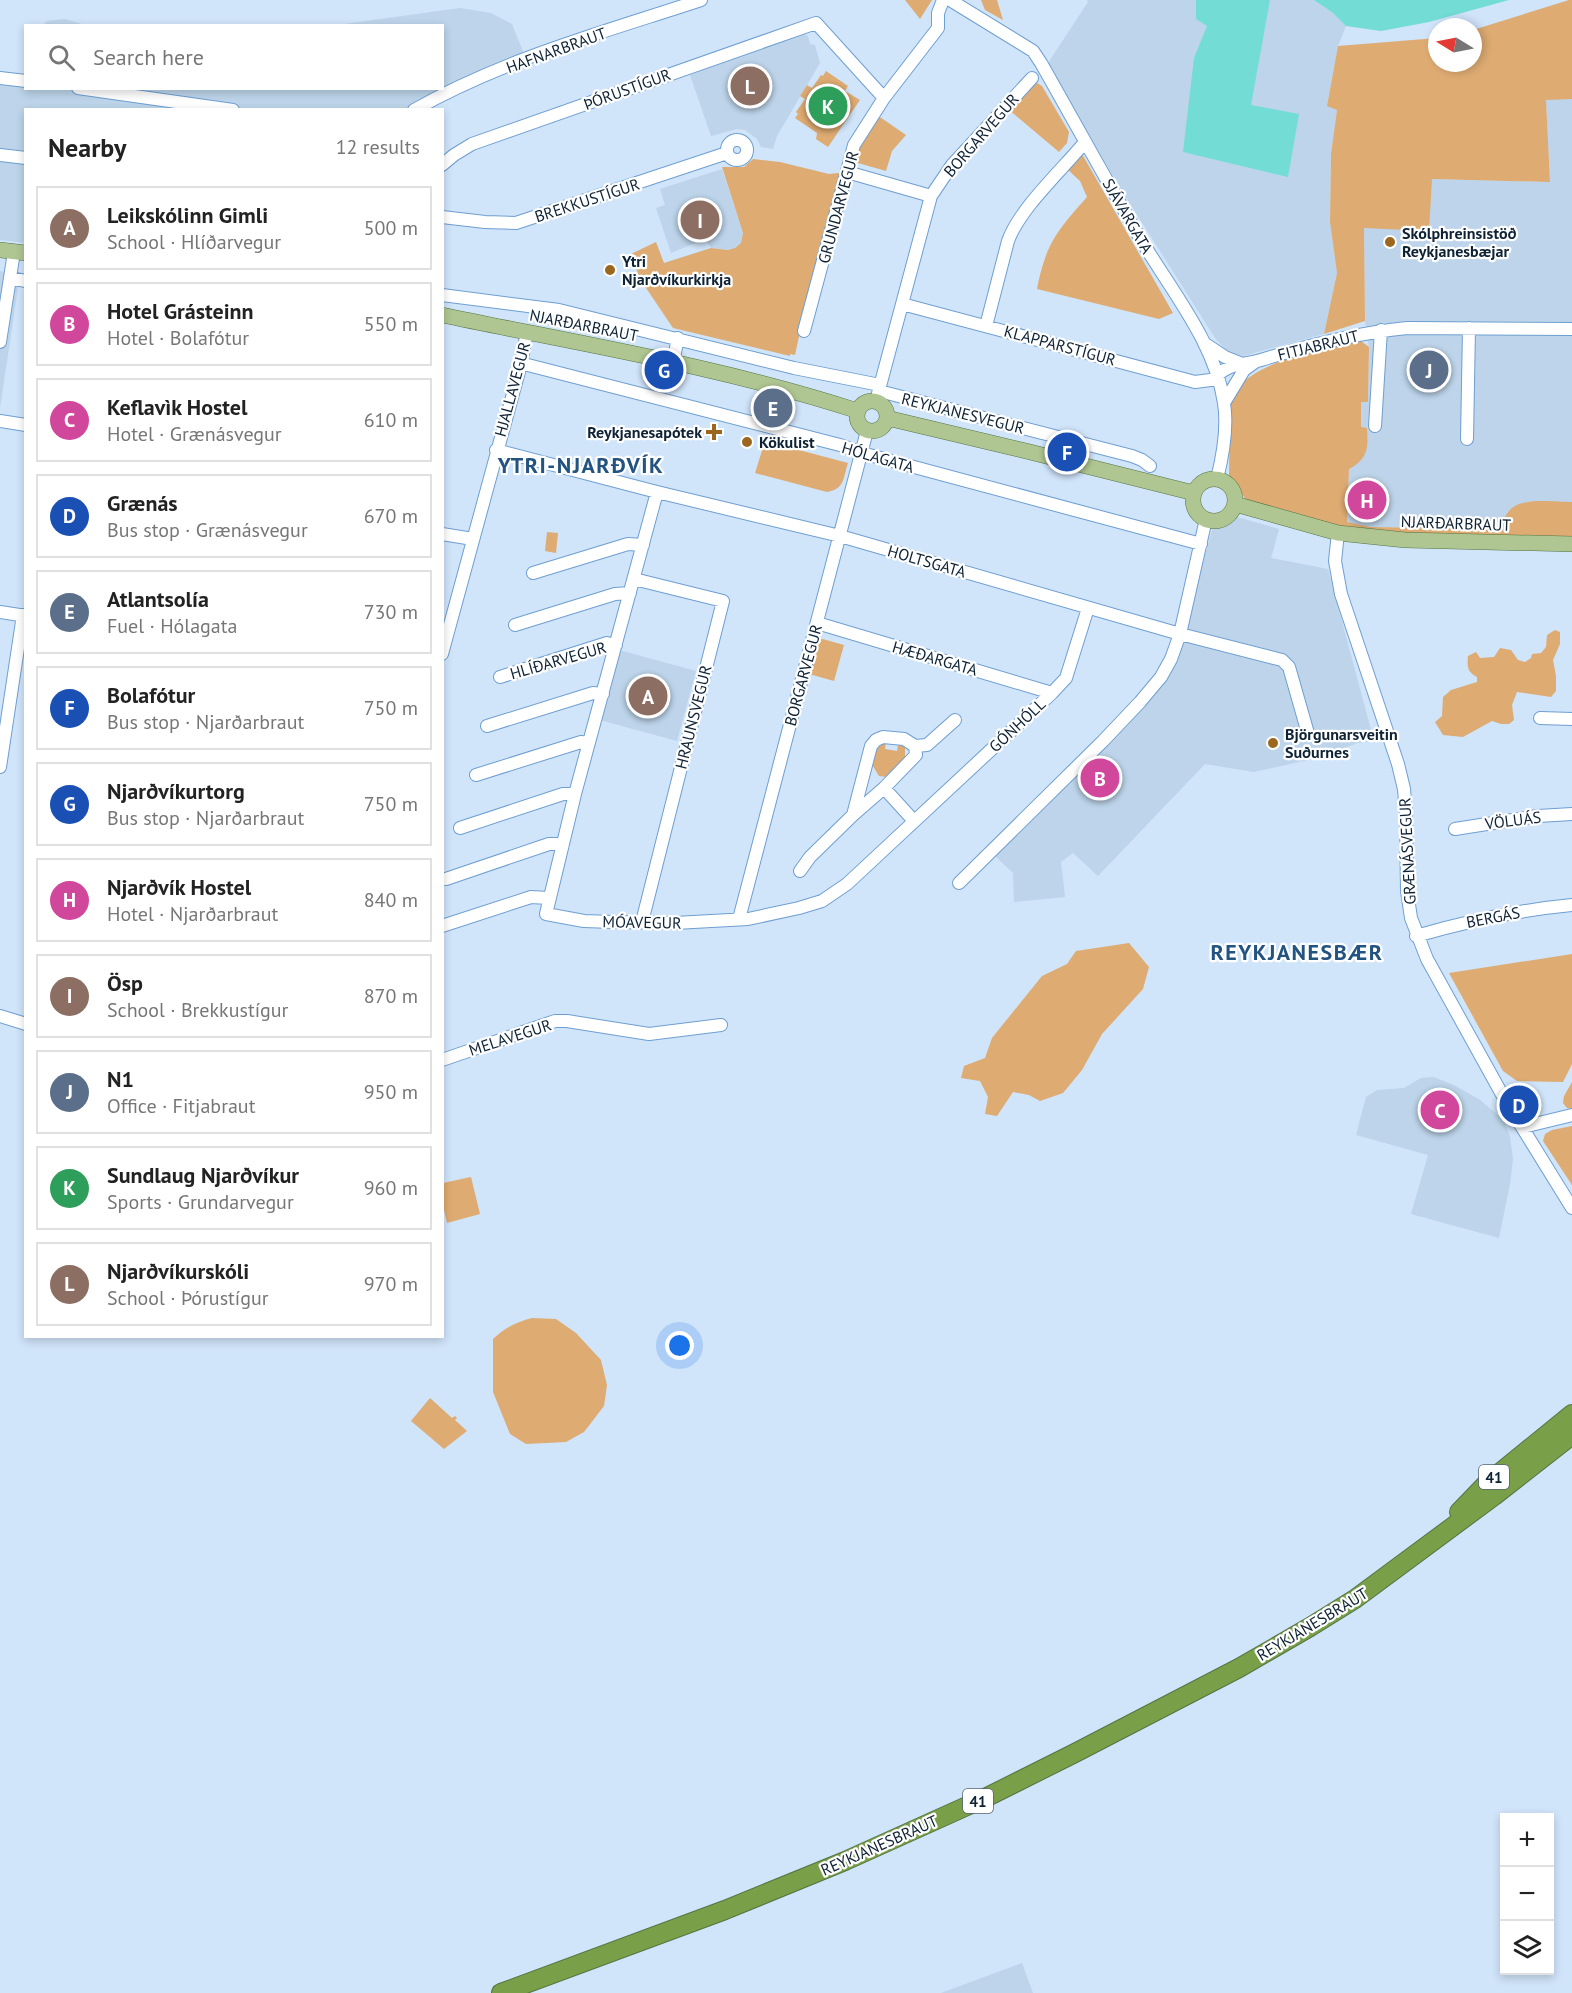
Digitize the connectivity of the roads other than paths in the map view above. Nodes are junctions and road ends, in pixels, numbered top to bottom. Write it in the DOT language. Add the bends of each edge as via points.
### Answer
graph roads {
  1 [pos="701,0"];
  2 [pos="943,0"];
  3 [pos="950,0"];
  4 [pos="966,4"];
  5 [pos="0,78"];
  6 [pos="1032,78"];
  7 [pos="24,81"];
  8 [pos="92,90"];
  9 [pos="884,98"];
  10 [pos="219,108"];
  11 [pos="417,108"];
  12 [pos="1085,142"];
  13 [pos="727,153"];
  14 [pos="0,155"];
  15 [pos="24,158"];
  16 [pos="444,163"];
  17 [pos="847,172"];
  18 [pos="931,196"];
  19 [pos="444,217"];
  20 [pos="13,252"];
  21 [pos="10,278"];
  22 [pos="24,281"];
  23 [pos="444,295"];
  24 [pos="902,304"];
  25 [pos="444,315"];
  26 [pos="986,326"];
  27 [pos="1469,328"];
  28 [pos="1572,329"];
  29 [pos="1381,330"];
  30 [pos="804,331"];
  31 [pos="527,332"];
  32 [pos="678,338"];
  33 [pos="0,342"];
  34 [pos="1204,343"];
  35 [pos="673,362"];
  36 [pos="520,363"];
  37 [pos="1242,366"];
  38 [pos="1218,377"];
  39 [pos="878,392"];
  40 [pos="1224,403"];
  41 [pos="858,411"];
  42 [pos="888,418"];
  43 [pos="0,421"];
  44 [pos="24,425"];
  45 [pos="1374,426"];
  46 [pos="867,431"];
  47 [pos="1467,439"];
  48 [pos="496,450"];
  49 [pos="862,453"];
  50 [pos="1150,466"];
  51 [pos="1217,479"];
  52 [pos="657,492"];
  53 [pos="1194,493"];
  54 [pos="1234,504"];
  55 [pos="1206,519"];
  56 [pos="1338,533"];
  57 [pos="444,534"];
  58 [pos="840,536"];
  59 [pos="473,539"];
  60 [pos="1201,544"];
  61 [pos="1572,544"];
  62 [pos="643,545"];
  63 [pos="533,573"];
  64 [pos="634,579"];
  65 [pos="630,594"];
  66 [pos="1088,608"];
  67 [pos="0,612"];
  68 [pos="24,615"];
  69 [pos="817,623"];
  70 [pos="514,625"];
  71 [pos="1180,634"];
  72 [pos="616,645"];
  73 [pos="444,647"];
  74 [pos="500,677"];
  75 [pos="1052,693"];
  76 [pos="603,694"];
  77 [pos="1540,718"];
  78 [pos="1572,719"];
  79 [pos="955,720"];
  80 [pos="487,726"];
  81 [pos="1307,730"];
  82 [pos="589,743"];
  83 [pos="915,746"];
  84 [pos="0,767"];
  85 [pos="476,775"];
  86 [pos="884,788"];
  87 [pos="576,794"];
  88 [pos="1572,814"];
  89 [pos="853,815"];
  90 [pos="914,821"];
  91 [pos="460,828"];
  92 [pos="1455,829"];
  93 [pos="563,844"];
  94 [pos="800,871"];
  95 [pos="446,879"];
  96 [pos="959,884"];
  97 [pos="548,898"];
  98 [pos="1572,905"];
  99 [pos="546,914"];
  100 [pos="739,919"];
  101 [pos="642,922"];
  102 [pos="444,926"];
  103 [pos="1416,936"];
  104 [pos="0,1016"];
  105 [pos="24,1023"];
  106 [pos="721,1025"];
  107 [pos="444,1059"];
  108 [pos="1572,1115"];
  109 [pos="1523,1127"];
  110 [pos="1572,1208"];
  111 [pos="1572,1414"];
  112 [pos="1572,1435"];
  113 [pos="1424,1548"];
  114 [pos="501,1993"];
  1 -- 11 [label="street, HAFNARBRAUT" via="538,53"];
  2 -- 9 [label="street, GRUNDARVEGUR" via="938,28"];
  3 -- 4 [label="street, SJÁVARGATA"];
  4 -- 12 [label="street, SJÁVARGATA" via="1033,51"];
  5 -- 7 [label="street"];
  6 -- 18 [label="street, BORGARVEGUR" via="952,165"];
  8 -- 10 [label="street"];
  9 -- 16 [label="street, ÞÓRUSTÍGUR" via="816,22 472,144"];
  9 -- 17 [label="street, GRUNDARVEGUR" via="858,136"];
  12 -- 26 [label="street" via="1013,229"];
  12 -- 34 [label="street, SJÁVARGATA"];
  13 -- 19 [label="street, BREKKUSTÍGUR" via="516,223"];
  14 -- 15 [label="street"];
  17 -- 18 [label="street"];
  17 -- 30 [label="street, GRUNDARVEGUR"];
  18 -- 24 [label="street, BORGARVEGUR"];
  20 -- 21 [label="street"];
  21 -- 22 [label="street"];
  21 -- 33 [label="street"];
  23 -- 32 [label="street, REYKJANESVEGUR" via="559,310"];
  24 -- 26 [label="street, KLAPPARSTÍGUR"];
  24 -- 39 [label="street, BORGARVEGUR"];
  25 -- 31 [label="main road, NJARÐARBRAUT"];
  26 -- 38 [label="street, KLAPPARSTÍGUR" via="1195,382"];
  27 -- 28 [label="street, FITJABRAUT"];
  27 -- 29 [label="street, FITJABRAUT"];
  27 -- 47 [label="street"];
  29 -- 37 [label="street, FITJABRAUT" via="1336,338"];
  29 -- 45 [label="street, FITJABRAUT"];
  31 -- 35 [label="main road, NJARÐARBRAUT"];
  31 -- 36 [label="street, HJALLAVEGUR"];
  32 -- 35 [label="street"];
  32 -- 39 [label="street, REYKJANESVEGUR"];
  34 -- 37 [label="street"];
  34 -- 38 [label="street, SJÁVARGATA"];
  35 -- 41 [label="main road, NJARÐARBRAUT"];
  36 -- 48 [label="street, HJALLAVEGUR"];
  36 -- 49 [label="street, HÓLAGATA"];
  37 -- 38 [label="street, FITJABRAUT"];
  37 -- 40 [label="street"];
  38 -- 40 [label="street, SJÁVARGATA"];
  39 -- 41 [label="main road"];
  39 -- 42 [label="main road"];
  39 -- 50 [label="street, REYKJANESVEGUR" via="1132,456"];
  40 -- 51 [label="street, SJÁVARGATA" via="1223,456"];
  41 -- 46 [label="main road" via="860,425"];
  42 -- 46 [label="main road" via="882,428"];
  42 -- 53 [label="main road"];
  43 -- 44 [label="street"];
  46 -- 49 [label="street, BORGARVEGUR"];
  48 -- 52 [label="street, HOLTSGATA"];
  48 -- 59 [label="street, HJALLAVEGUR"];
  49 -- 58 [label="street, BORGARVEGUR"];
  49 -- 60 [label="street, HÓLAGATA"];
  51 -- 53 [label="main road" via="1201,484"];
  51 -- 54 [label="main road" via="1229,485"];
  52 -- 58 [label="street, HOLTSGATA"];
  52 -- 62 [label="street, HLÍÐARVEGUR"];
  53 -- 55 [label="main road" via="1194,506"];
  54 -- 55 [label="main road" via="1224,518"];
  54 -- 56 [label="main road, NJARÐARBRAUT"];
  55 -- 60 [label="street"];
  56 -- 61 [label="main road, NJARÐARBRAUT" via="1405,540"];
  56 -- 103 [label="street, GRÆNÁSVEGUR" via="1335,561 1341,594 1404,789 1407,891"];
  57 -- 59 [label="street"];
  58 -- 66 [label="street, HOLTSGATA"];
  58 -- 69 [label="street, BORGARVEGUR"];
  59 -- 73 [label="street, HJALLAVEGUR"];
  60 -- 71 [label="street"];
  62 -- 63 [label="street" via="628,544"];
  62 -- 64 [label="street, HLÍÐARVEGUR"];
  64 -- 65 [label="street, HLÍÐARVEGUR"];
  64 -- 101 [label="street, HRAUNSVEGUR" via="723,602"];
  65 -- 70 [label="street" via="615,594"];
  65 -- 72 [label="street, HLÍÐARVEGUR"];
  66 -- 71 [label="street, HOLTSGATA"];
  66 -- 75 [label="street, GÓNHÓLL" via="1066,678"];
  67 -- 68 [label="street"];
  68 -- 84 [label="street"];
  69 -- 75 [label="street, HÆÐARGATA"];
  69 -- 100 [label="street, BORGARVEGUR"];
  71 -- 81 [label="street, HOLTSGATA" via="1282,660 1287,664"];
  71 -- 96 [label="street" via="1167,668 1148,694"];
  72 -- 74 [label="street, HLÍÐARVEGUR" via="599,645"];
  72 -- 76 [label="street, HLÍÐARVEGUR"];
  75 -- 90 [label="street, GÓNHÓLL"];
  76 -- 80 [label="street" via="593,693"];
  76 -- 82 [label="street, HLÍÐARVEGUR"];
  77 -- 78 [label="street"];
  79 -- 83 [label="street" via="927,745"];
  82 -- 85 [label="street" via="581,742"];
  82 -- 87 [label="street, HLÍÐARVEGUR"];
  83 -- 86 [label="street" via="916,755"];
  83 -- 89 [label="street" via="904,739 886,737 873,743"];
  86 -- 89 [label="street"];
  86 -- 90 [label="street"];
  87 -- 91 [label="street" via="563,794"];
  87 -- 93 [label="street, HLÍÐARVEGUR"];
  88 -- 92 [label="street, VÖLUÁS"];
  89 -- 94 [label="street"];
  90 -- 100 [label="street, GÓNHÓLL" via="848,884 822,901"];
  93 -- 95 [label="street" via="549,844"];
  93 -- 97 [label="street, HLÍÐARVEGUR"];
  97 -- 99 [label="street, HLÍÐARVEGUR"];
  97 -- 102 [label="street" via="531,897"];
  98 -- 103 [label="street, BERGÁS" via="1463,922"];
  99 -- 101 [label="street, MÓAVEGUR" via="584,921"];
  100 -- 101 [label="street, MÓAVEGUR"];
  103 -- 109 [label="street, GRÆNÁSVEGUR"];
  104 -- 105 [label="street"];
  106 -- 107 [label="street, MELAVEGUR" via="649,1034 555,1021"];
  108 -- 109 [label="street"];
  109 -- 110 [label="street, GRÆNÁSVEGUR"];
  111 -- 113 [label="highway, REYKJANESBRAUT / 41" via="1486,1484"];
  112 -- 113 [label="highway, REYKJANESBRAUT / 41"];
  113 -- 114 [label="highway, REYKJANESBRAUT / 41" via="1355,1599 1239,1668 987,1797 725,1911"];
}
